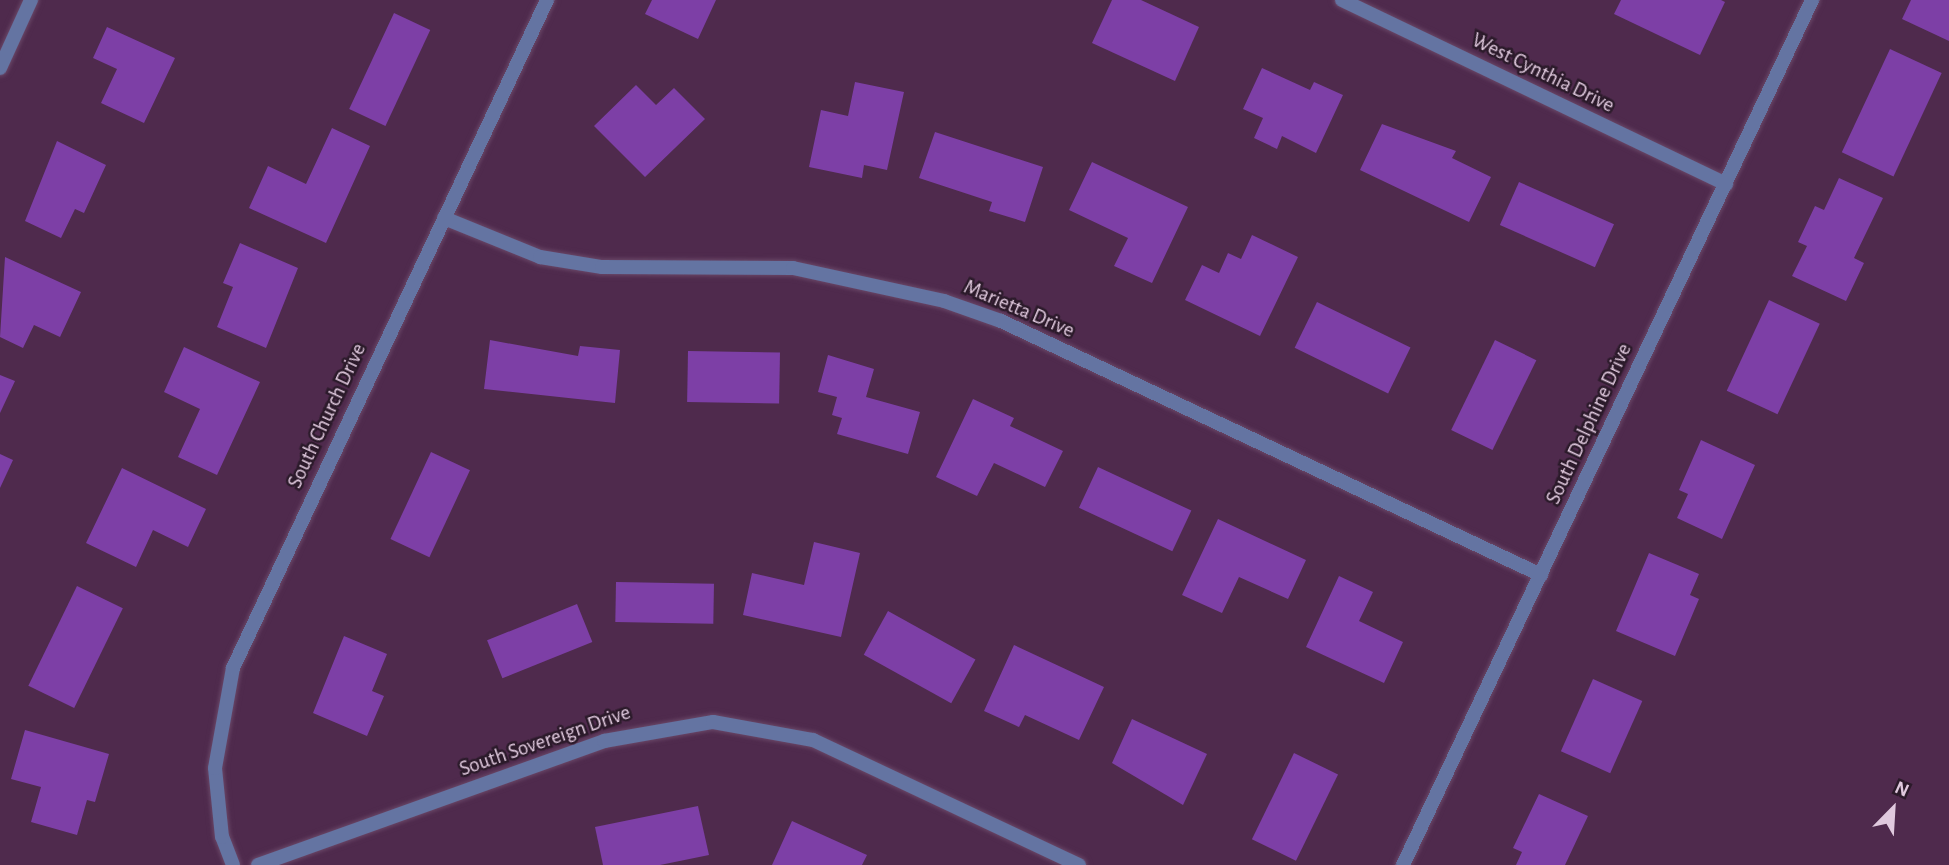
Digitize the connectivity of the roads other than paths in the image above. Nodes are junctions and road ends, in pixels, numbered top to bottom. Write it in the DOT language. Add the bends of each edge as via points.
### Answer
graph roads {
  1 [pos="32,0"];
  2 [pos="547,0"];
  3 [pos="1342,0"];
  4 [pos="1812,0"];
  5 [pos="0,68"];
  6 [pos="1726,184"];
  7 [pos="444,218"];
  8 [pos="1541,575"];
  9 [pos="233,865"];
  10 [pos="258,865"];
  11 [pos="1079,865"];
  12 [pos="1404,865"];
  1 -- 5 [label="street"];
  2 -- 7 [label="street, South Church Drive"];
  3 -- 6 [label="street, West Cynthia Drive"];
  4 -- 6 [label="street, South Delphine Drive"];
  6 -- 8 [label="street, South Delphine Drive"];
  7 -- 8 [label="street, Marietta Drive" via="540,257 601,267 793,268 944,301 1001,321"];
  7 -- 9 [label="street, South Church Drive" via="233,668 215,768 222,836"];
  8 -- 12 [label="street, South Delphine Drive"];
  10 -- 11 [label="street, South Sovereign Drive" via="604,741 713,722 813,740"];
}
